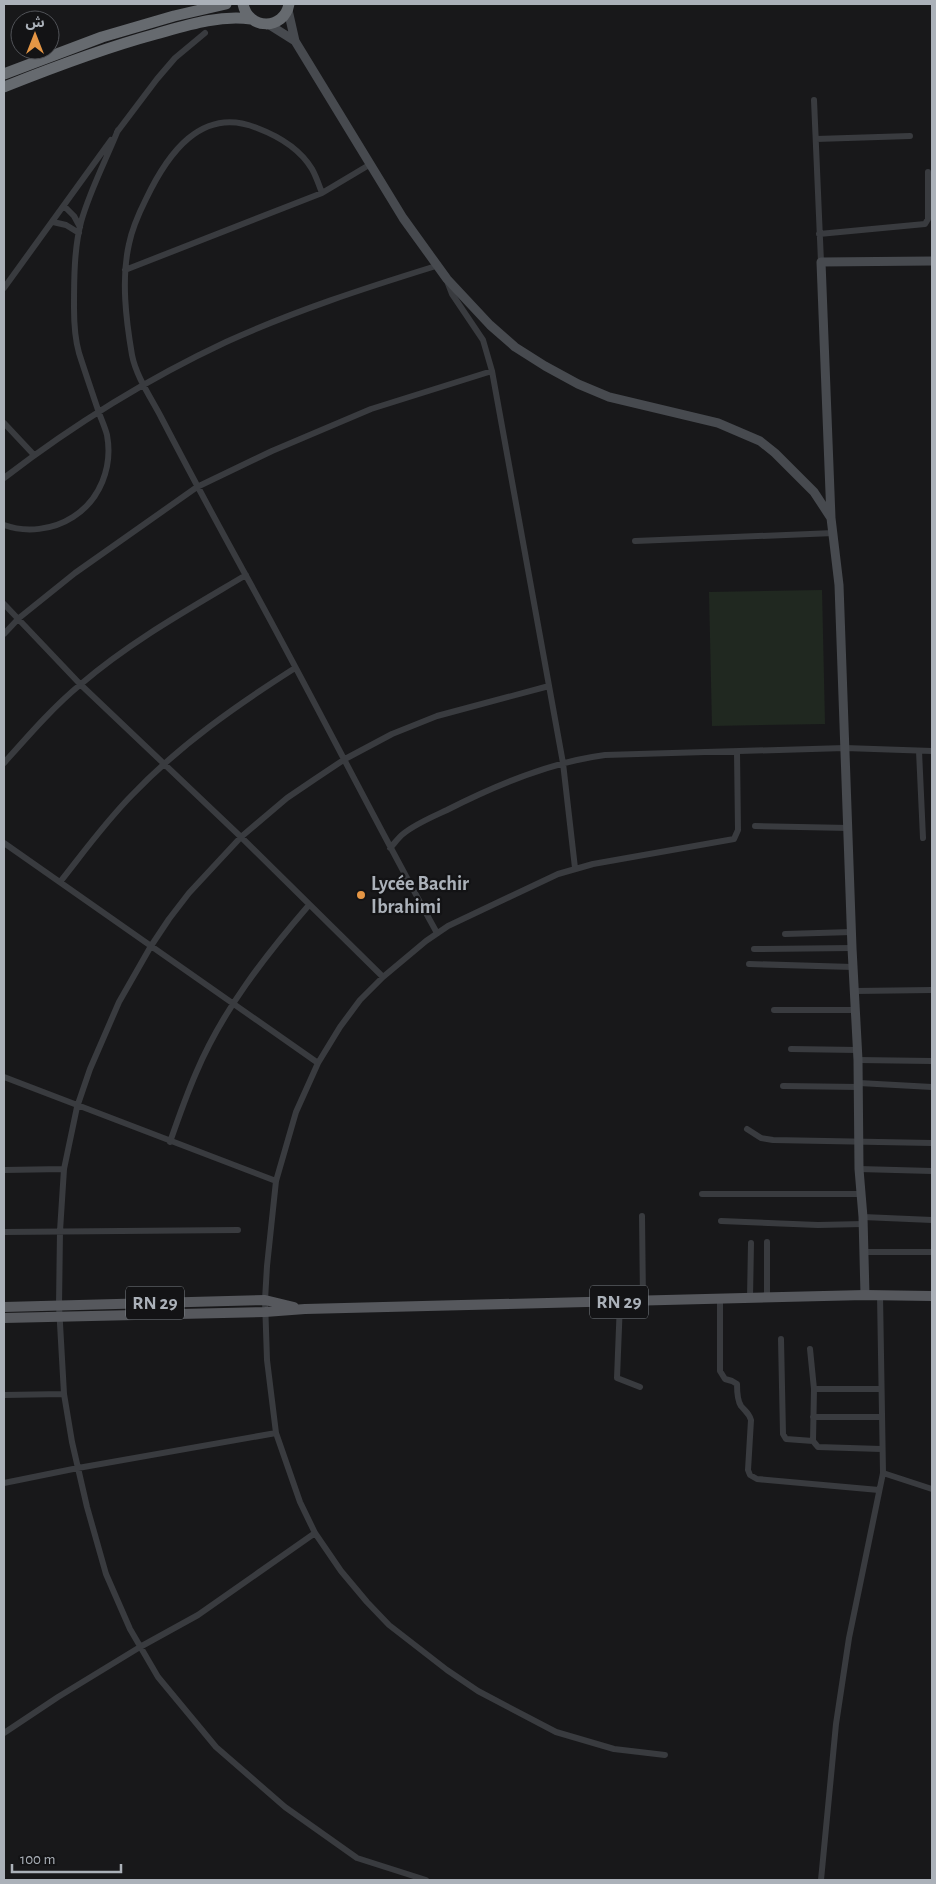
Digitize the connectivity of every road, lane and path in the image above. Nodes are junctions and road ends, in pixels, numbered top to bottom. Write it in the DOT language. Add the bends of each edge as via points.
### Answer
graph roads {
  1 [pos="226,4"];
  2 [pos="243,4"];
  3 [pos="290,6"];
  4 [pos="251,19"];
  5 [pos="268,24"];
  6 [pos="205,33"];
  7 [pos="295,41"];
  8 [pos="4,74"];
  9 [pos="4,87"];
  10 [pos="814,100"];
  11 [pos="118,130"];
  12 [pos="910,136"];
  13 [pos="816,139"];
  14 [pos="369,165"];
  15 [pos="928,172"];
  16 [pos="322,193"];
  17 [pos="64,206"];
  18 [pos="53,222"];
  19 [pos="80,230"];
  20 [pos="819,234"];
  21 [pos="932,261"];
  22 [pos="820,262"];
  23 [pos="436,266"];
  24 [pos="126,270"];
  25 [pos="447,279"];
  26 [pos="4,288"];
  27 [pos="492,371"];
  28 [pos="144,384"];
  29 [pos="98,411"];
  30 [pos="4,423"];
  31 [pos="34,455"];
  32 [pos="4,478"];
  33 [pos="197,487"];
  34 [pos="832,518"];
  35 [pos="4,525"];
  36 [pos="834,533"];
  37 [pos="635,541"];
  38 [pos="246,575"];
  39 [pos="4,604"];
  40 [pos="19,618"];
  41 [pos="4,634"];
  42 [pos="295,668"];
  43 [pos="80,684"];
  44 [pos="549,686"];
  45 [pos="846,748"];
  46 [pos="919,751"];
  47 [pos="932,751"];
  48 [pos="737,752"];
  49 [pos="344,759"];
  50 [pos="4,763"];
  51 [pos="563,763"];
  52 [pos="164,764"];
  53 [pos="755,826"];
  54 [pos="849,828"];
  55 [pos="240,837"];
  56 [pos="922,838"];
  57 [pos="4,843"];
  58 [pos="390,848"];
  59 [pos="575,868"];
  60 [pos="60,882"];
  61 [pos="310,905"];
  62 [pos="852,932"];
  63 [pos="437,933"];
  64 [pos="785,934"];
  65 [pos="151,946"];
  66 [pos="852,948"];
  67 [pos="754,949"];
  68 [pos="749,964"];
  69 [pos="853,967"];
  70 [pos="383,976"];
  71 [pos="932,990"];
  72 [pos="855,991"];
  73 [pos="234,1004"];
  74 [pos="774,1010"];
  75 [pos="856,1010"];
  76 [pos="791,1049"];
  77 [pos="857,1050"];
  78 [pos="858,1060"];
  79 [pos="932,1061"];
  80 [pos="318,1062"];
  81 [pos="4,1078"];
  82 [pos="859,1085"];
  83 [pos="784,1086"];
  84 [pos="932,1087"];
  85 [pos="77,1107"];
  86 [pos="747,1129"];
  87 [pos="860,1141"];
  88 [pos="170,1142"];
  89 [pos="932,1143"];
  90 [pos="64,1169"];
  91 [pos="860,1169"];
  92 [pos="4,1170"];
  93 [pos="932,1171"];
  94 [pos="276,1181"];
  95 [pos="702,1194"];
  96 [pos="862,1194"];
  97 [pos="642,1216"];
  98 [pos="932,1220"];
  99 [pos="722,1221"];
  100 [pos="863,1221"];
  101 [pos="238,1230"];
  102 [pos="60,1231"];
  103 [pos="4,1232"];
  104 [pos="767,1242"];
  105 [pos="751,1243"];
  106 [pos="864,1252"];
  107 [pos="932,1252"];
  108 [pos="865,1295"];
  109 [pos="880,1295"];
  110 [pos="932,1296"];
  111 [pos="750,1298"];
  112 [pos="767,1298"];
  113 [pos="720,1299"];
  114 [pos="265,1300"];
  115 [pos="642,1300"];
  116 [pos="620,1302"];
  117 [pos="59,1306"];
  118 [pos="4,1307"];
  119 [pos="305,1309"];
  120 [pos="265,1312"];
  121 [pos="4,1318"];
  122 [pos="60,1318"];
  123 [pos="781,1339"];
  124 [pos="810,1349"];
  125 [pos="640,1387"];
  126 [pos="814,1389"];
  127 [pos="880,1389"];
  128 [pos="64,1394"];
  129 [pos="4,1395"];
  130 [pos="813,1417"];
  131 [pos="881,1417"];
  132 [pos="276,1433"];
  133 [pos="813,1441"];
  134 [pos="881,1449"];
  135 [pos="78,1468"];
  136 [pos="883,1473"];
  137 [pos="4,1483"];
  138 [pos="932,1489"];
  139 [pos="879,1490"];
  140 [pos="315,1533"];
  141 [pos="140,1647"];
  142 [pos="4,1732"];
  143 [pos="666,1755"];
  144 [pos="426,1880"];
  145 [pos="821,1880"];
  1 -- 8 [label="highway" via="102,38"];
  2 -- 4 [label="highway"];
  3 -- 5 [label="highway" via="280,19"];
  3 -- 7 [label="main road"];
  4 -- 5 [label="highway"];
  4 -- 9 [label="highway" via="218,19 178,28 73,60"];
  5 -- 7 [label="main road"];
  6 -- 11 [label="street" via="175,58"];
  7 -- 14 [label="main road"];
  10 -- 13 [label="street"];
  11 -- 17 [label="street"];
  11 -- 19 [label="street" via="87,204"];
  12 -- 13 [label="street"];
  13 -- 20 [label="street"];
  14 -- 16 [label="street"];
  14 -- 23 [label="main road"];
  15 -- 20 [label="street" via="928,219 925,224"];
  16 -- 24 [label="street"];
  16 -- 24 [label="street" via="311,167 293,148 272,134 251,125 231,123 197,131 184,141 156,178 129,242"];
  17 -- 18 [label="street"];
  17 -- 19 [label="street" via="74,216"];
  18 -- 19 [label="street"];
  18 -- 26 [label="street"];
  19 -- 29 [label="street" via="74,287 75,330"];
  20 -- 22 [label="street"];
  21 -- 22 [label="main road"];
  22 -- 34 [label="main road"];
  23 -- 25 [label="main road"];
  23 -- 28 [label="street" via="288,316 226,342"];
  24 -- 28 [label="street" via="128,333 133,359"];
  25 -- 27 [label="street" via="452,294 483,340"];
  25 -- 34 [label="main road" via="515,347 578,384 609,397 718,423 760,441 814,492"];
  27 -- 33 [label="street" via="371,409"];
  27 -- 44 [label="street"];
  28 -- 29 [label="street"];
  28 -- 33 [label="street"];
  29 -- 31 [label="street"];
  29 -- 35 [label="street" via="107,437 108,456 100,488 92,501 82,512 56,525 26,530"];
  30 -- 31 [label="street"];
  31 -- 32 [label="street"];
  33 -- 38 [label="street"];
  33 -- 40 [label="street" via="75,573"];
  34 -- 36 [label="main road"];
  36 -- 37 [label="street"];
  36 -- 45 [label="main road"];
  38 -- 42 [label="street"];
  38 -- 43 [label="street" via="168,621"];
  39 -- 40 [label="street"];
  40 -- 41 [label="street"];
  40 -- 43 [label="street"];
  42 -- 49 [label="street"];
  42 -- 52 [label="street" via="232,709"];
  43 -- 50 [label="street"];
  43 -- 52 [label="street"];
  44 -- 49 [label="street" via="438,716 392,734"];
  44 -- 51 [label="street"];
  45 -- 46 [label="street"];
  45 -- 48 [label="street"];
  45 -- 54 [label="main road"];
  46 -- 47 [label="street"];
  46 -- 56 [label="street"];
  48 -- 51 [label="street" via="605,755"];
  48 -- 59 [label="street" via="738,833 734,839"];
  49 -- 55 [label="street" via="287,798"];
  49 -- 58 [label="street"];
  51 -- 58 [label="street" via="449,808 404,834"];
  51 -- 59 [label="street"];
  52 -- 55 [label="street"];
  52 -- 60 [label="street" via="132,795"];
  53 -- 54 [label="street"];
  54 -- 62 [label="main road"];
  55 -- 61 [label="street"];
  55 -- 65 [label="street" via="189,893"];
  57 -- 60 [label="street"];
  58 -- 63 [label="street"];
  59 -- 63 [label="street" via="464,917"];
  60 -- 65 [label="street"];
  61 -- 70 [label="street"];
  61 -- 73 [label="street" via="284,934"];
  62 -- 64 [label="street"];
  62 -- 66 [label="main road"];
  63 -- 70 [label="street"];
  65 -- 73 [label="street"];
  65 -- 85 [label="street" via="106,1029"];
  66 -- 67 [label="street"];
  66 -- 69 [label="main road"];
  68 -- 69 [label="street"];
  69 -- 72 [label="main road"];
  70 -- 80 [label="street" via="360,1000"];
  71 -- 72 [label="street"];
  72 -- 75 [label="main road"];
  73 -- 80 [label="street"];
  73 -- 88 [label="street" via="196,1072"];
  74 -- 75 [label="street"];
  75 -- 77 [label="main road"];
  76 -- 77 [label="street"];
  77 -- 78 [label="main road"];
  78 -- 79 [label="street"];
  78 -- 82 [label="main road"];
  80 -- 94 [label="street" via="296,1112"];
  81 -- 85 [label="street"];
  82 -- 83 [label="street"];
  82 -- 84 [label="street"];
  82 -- 87 [label="main road"];
  85 -- 88 [label="street"];
  85 -- 90 [label="street"];
  86 -- 87 [label="street" via="761,1138 773,1140"];
  87 -- 89 [label="street"];
  87 -- 91 [label="main road"];
  88 -- 94 [label="street"];
  90 -- 92 [label="street"];
  90 -- 102 [label="street"];
  91 -- 93 [label="street"];
  91 -- 96 [label="main road"];
  94 -- 114 [label="street"];
  95 -- 96 [label="street"];
  96 -- 100 [label="main road"];
  97 -- 115 [label="street"];
  98 -- 100 [label="street"];
  99 -- 100 [label="street" via="818,1224"];
  100 -- 106 [label="main road"];
  101 -- 102 [label="street"];
  102 -- 103 [label="street"];
  102 -- 117 [label="street"];
  104 -- 112 [label="street"];
  105 -- 111 [label="street"];
  106 -- 107 [label="street"];
  106 -- 108 [label="main road"];
  108 -- 109 [label="main road, RN 29"];
  108 -- 112 [label="main road, RN 29"];
  109 -- 110 [label="main road, RN 29"];
  109 -- 127 [label="street"];
  111 -- 112 [label="main road, RN 29"];
  111 -- 113 [label="main road, RN 29"];
  113 -- 115 [label="main road, RN 29"];
  113 -- 139 [label="street" via="720,1371 725,1379 737,1384 738,1400 750,1413 750,1475 757,1479"];
  114 -- 117 [label="main road, RN 29"];
  114 -- 119 [label="main road, RN 29"];
  114 -- 120 [label="street"];
  115 -- 116 [label="main road, RN 29"];
  116 -- 119 [label="main road, RN 29"];
  116 -- 125 [label="street" via="618,1378"];
  117 -- 118 [label="main road, RN 29"];
  117 -- 122 [label="street"];
  119 -- 120 [label="main road, RN 29"];
  120 -- 122 [label="main road, RN 29"];
  120 -- 132 [label="street"];
  121 -- 122 [label="main road, RN 29"];
  122 -- 128 [label="street"];
  123 -- 133 [label="street" via="783,1434 790,1440"];
  124 -- 126 [label="street"];
  126 -- 127 [label="street"];
  126 -- 130 [label="street"];
  127 -- 131 [label="street"];
  128 -- 129 [label="street"];
  128 -- 135 [label="street"];
  130 -- 131 [label="street"];
  130 -- 133 [label="street"];
  131 -- 134 [label="street"];
  132 -- 135 [label="street"];
  132 -- 140 [label="street" via="300,1502"];
  133 -- 134 [label="street" via="818,1447"];
  134 -- 136 [label="street"];
  135 -- 137 [label="street"];
  135 -- 141 [label="street" via="106,1574"];
  136 -- 138 [label="street"];
  136 -- 139 [label="street"];
  139 -- 145 [label="street" via="849,1638 836,1724"];
  140 -- 141 [label="street" via="198,1614"];
  140 -- 143 [label="street" via="341,1571 389,1625 478,1691 556,1732 614,1749"];
  141 -- 142 [label="street"];
  141 -- 144 [label="street" via="158,1677 216,1747 285,1807 357,1858"];
}
